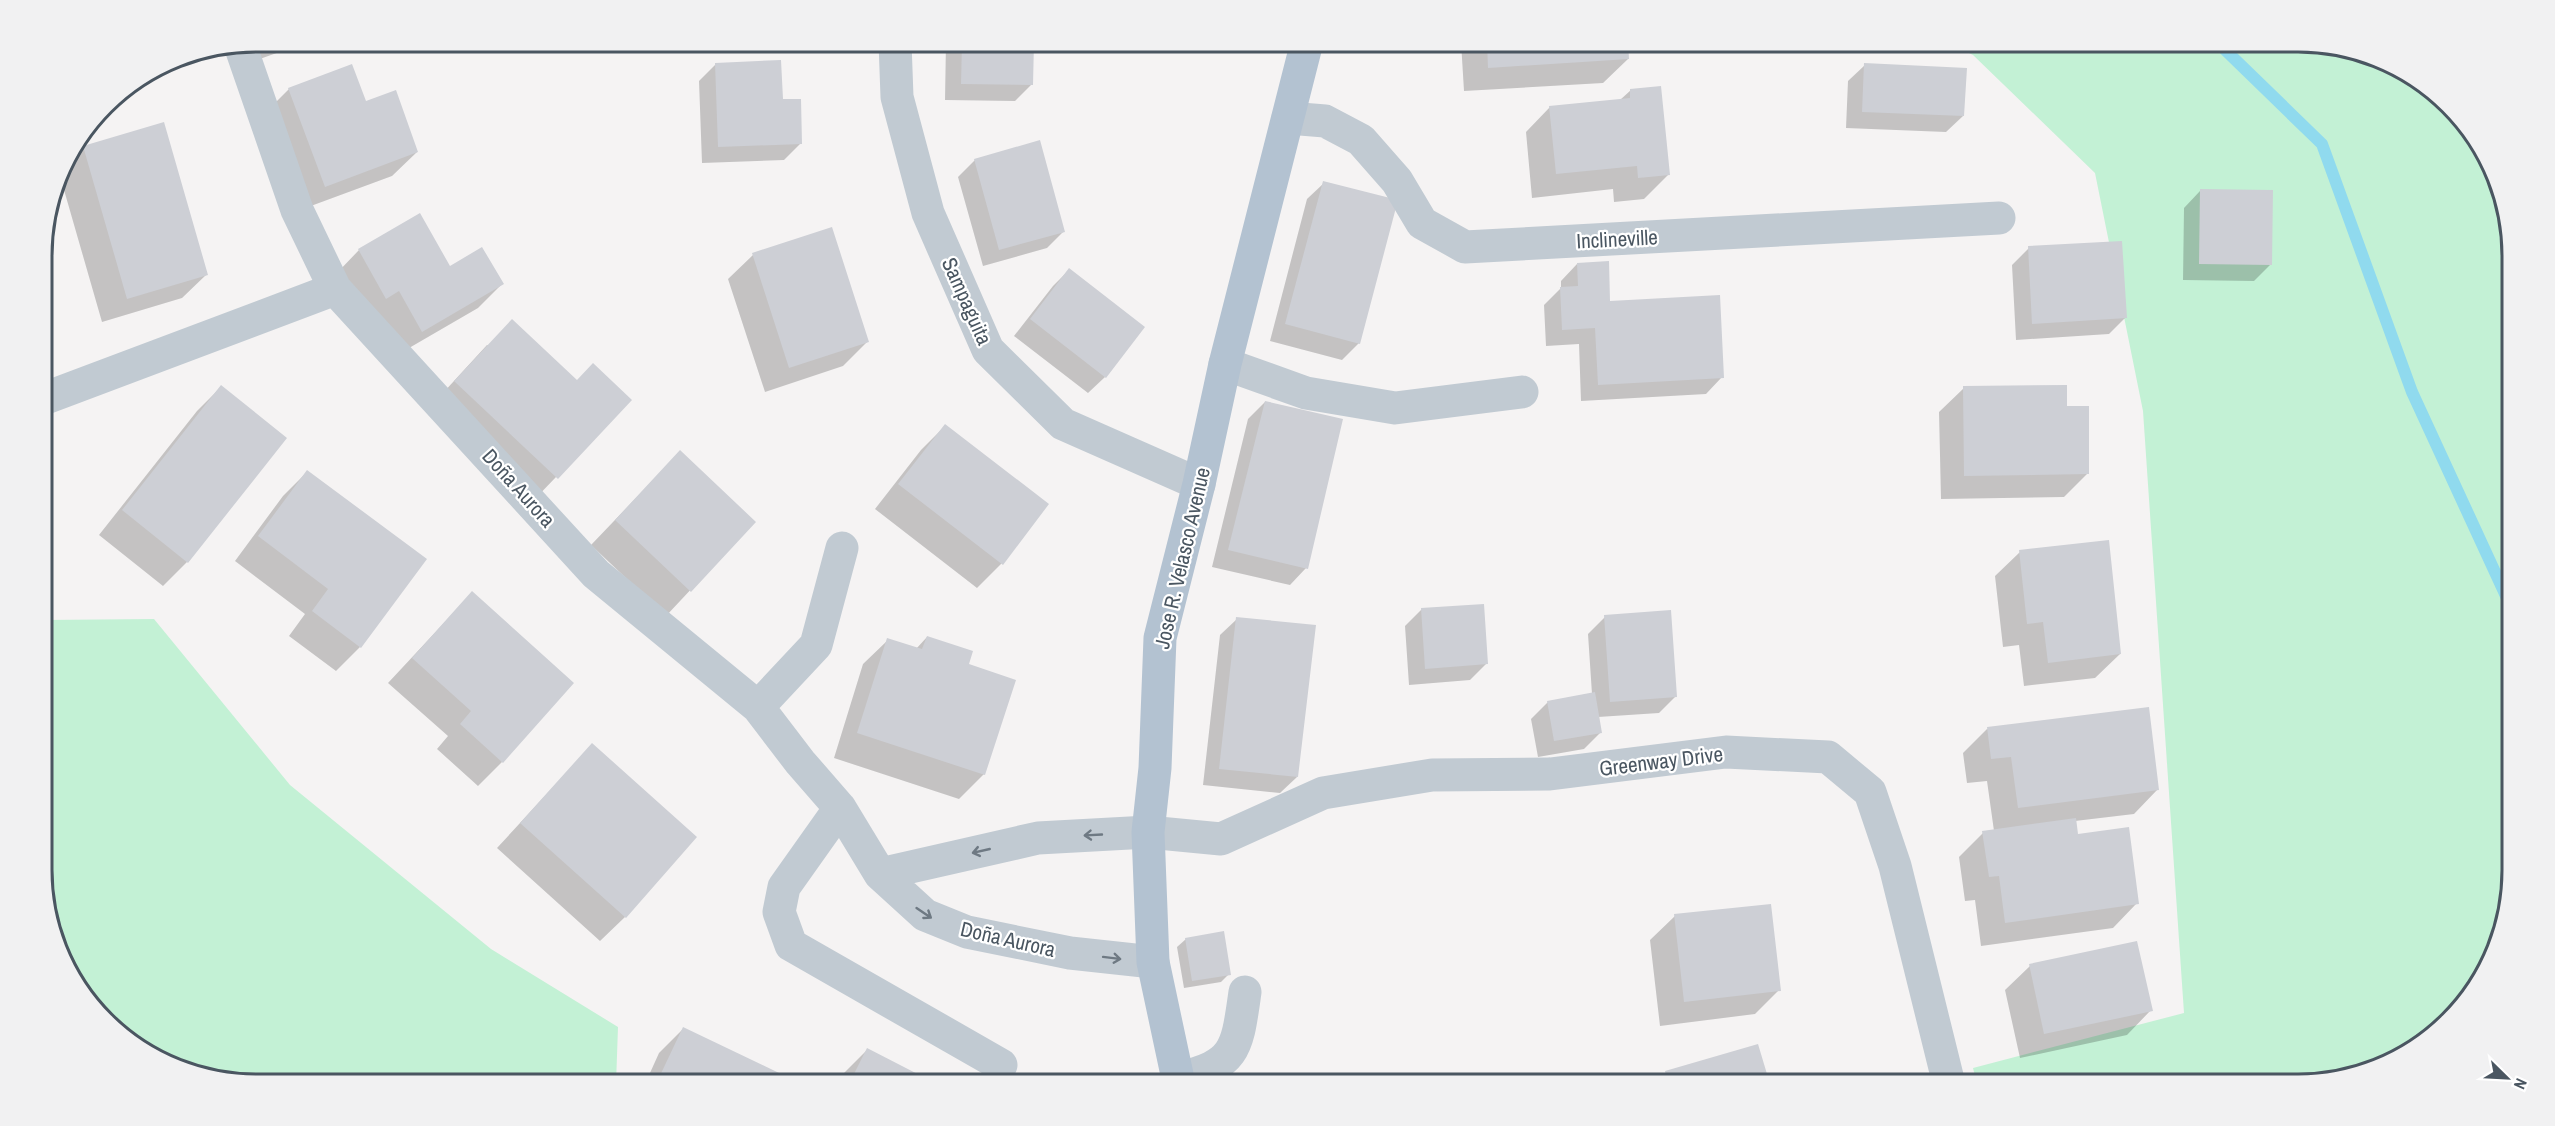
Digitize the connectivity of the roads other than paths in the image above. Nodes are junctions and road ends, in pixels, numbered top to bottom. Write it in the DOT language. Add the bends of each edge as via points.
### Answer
graph roads {
  1 [pos="895,52"];
  2 [pos="1304,52"];
  3 [pos="243,53"];
  4 [pos="1288,118"];
  5 [pos="1999,218"];
  6 [pos="335,289"];
  7 [pos="1225,364"];
  8 [pos="1522,392"];
  9 [pos="53,395"];
  10 [pos="1199,484"];
  11 [pos="843,548"];
  12 [pos="758,707"];
  13 [pos="840,808"];
  14 [pos="1148,832"];
  15 [pos="880,874"];
  16 [pos="1153,962"];
  17 [pos="1245,992"];
  18 [pos="1001,1065"];
  19 [pos="1946,1073"];
  20 [pos="1176,1074"];
  21 [pos="1200,1074"];
  1 -- 10 [label="street, Sampaguita" via="897,97 928,213 988,350 1063,424"];
  2 -- 4 [label="main road, Jose R. Velasco Avenue"];
  3 -- 6 [label="street, Doña Aurora" via="297,210"];
  4 -- 5 [label="street, Inclineville" via="1326,121 1361,140 1397,181 1422,223 1465,248"];
  4 -- 7 [label="main road, Jose R. Velasco Avenue"];
  6 -- 9 [label="street"];
  6 -- 12 [label="street, Doña Aurora" via="596,574"];
  7 -- 8 [label="street" via="1306,393 1395,408"];
  7 -- 10 [label="main road, Jose R. Velasco Avenue"];
  10 -- 14 [label="main road, Jose R. Velasco Avenue" via="1160,638 1155,768"];
  11 -- 12 [label="street" via="816,645"];
  12 -- 13 [label="street, Doña Aurora"];
  13 -- 15 [label="street, Doña Aurora"];
  13 -- 18 [label="street" via="784,887 779,912 791,945"];
  14 -- 15 [label="street, one-way" via="1038,838"];
  14 -- 16 [label="main road, Jose R. Velasco Avenue"];
  14 -- 19 [label="street, Greenway Drive" via="1221,839 1323,793 1431,775 1550,774 1726,752 1828,757 1870,792 1895,866"];
  15 -- 16 [label="street, Doña Aurora, one-way" via="925,915 967,932 1070,953"];
  16 -- 20 [label="main road, Jose R. Velasco Avenue"];
  17 -- 21 [label="street" via="1239,1034 1229,1056"];
}
